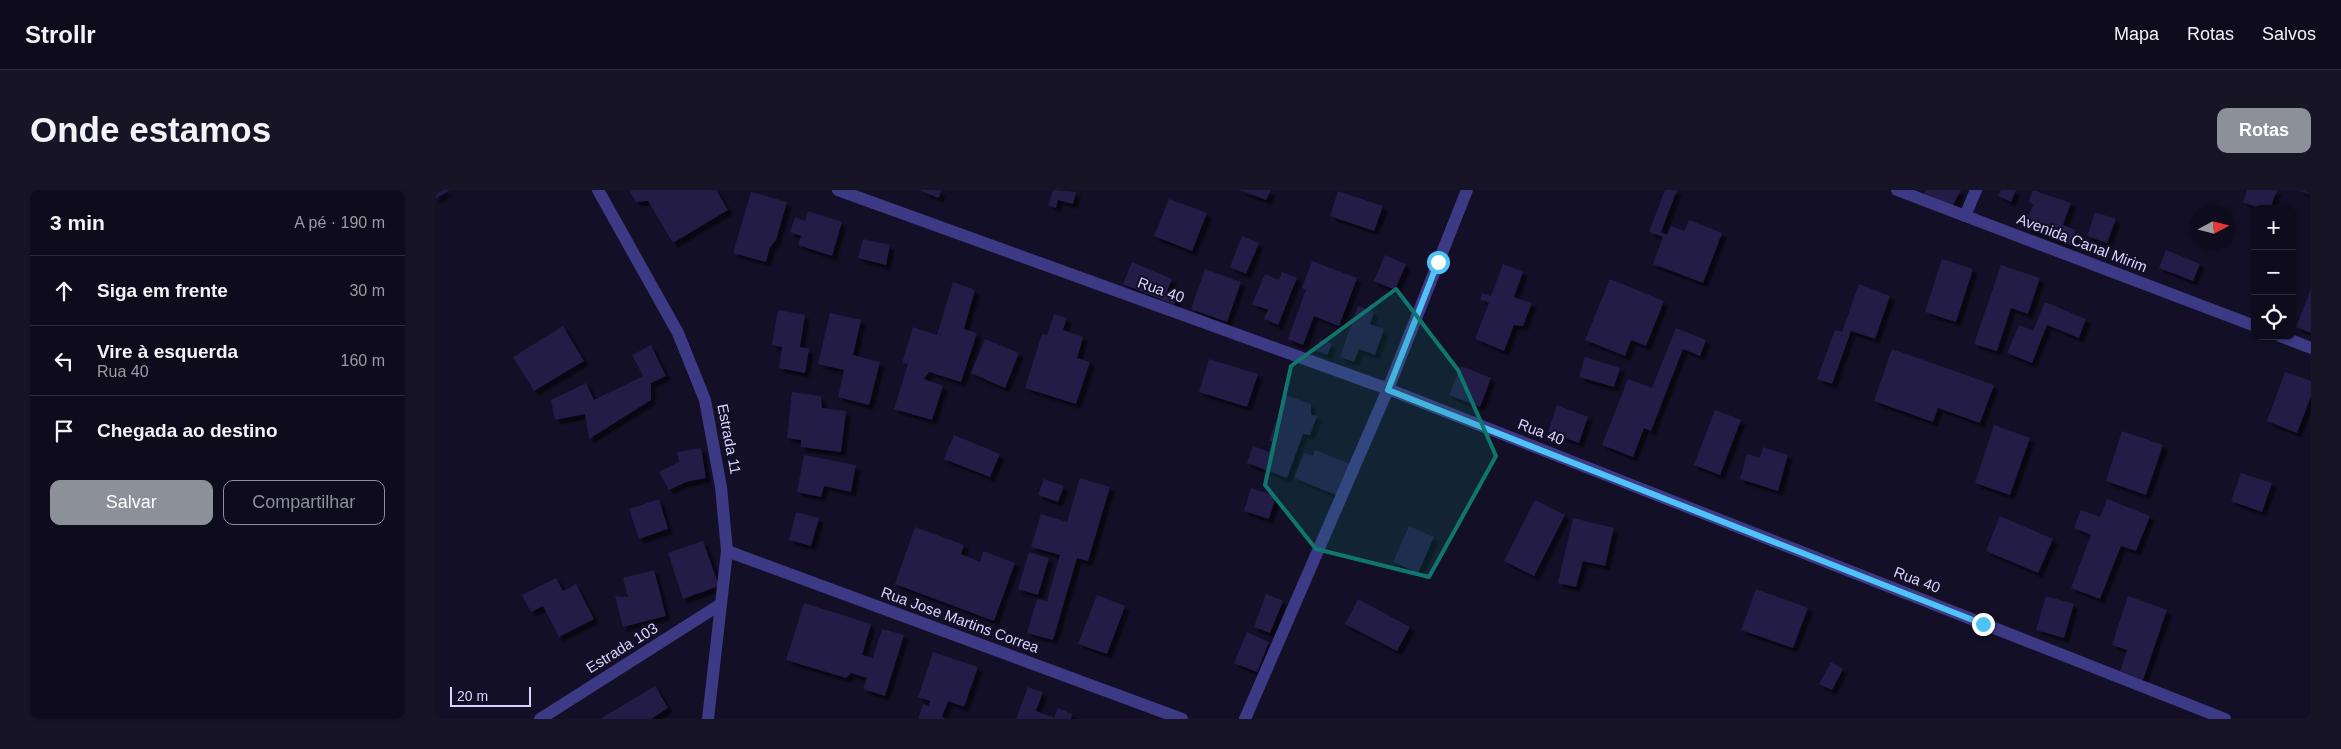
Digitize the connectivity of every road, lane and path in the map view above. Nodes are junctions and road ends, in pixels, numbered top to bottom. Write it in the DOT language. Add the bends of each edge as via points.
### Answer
graph roads {
  1 [pos="598,190"];
  2 [pos="838,190"];
  3 [pos="1467,190"];
  4 [pos="1897,190"];
  5 [pos="1976,190"];
  6 [pos="1965,216"];
  7 [pos="2251,324"];
  8 [pos="2291,340"];
  9 [pos="2311,348"];
  10 [pos="1388,390"];
  11 [pos="727,551"];
  12 [pos="721,604"];
  13 [pos="541,719"];
  14 [pos="708,719"];
  15 [pos="1182,719"];
  16 [pos="1245,719"];
  17 [pos="2225,719"];
  1 -- 11 [label="street, Estrada 11" via="678,334 705,400 721,486"];
  2 -- 10 [label="street, Rua 40"];
  3 -- 10 [label="street"];
  4 -- 6 [label="street, Avenida Canal Mirim"];
  5 -- 6 [label="street"];
  6 -- 7 [label="street, Avenida Canal Mirim"];
  8 -- 9 [label="street"];
  10 -- 16 [label="street"];
  10 -- 17 [label="street, Rua 40"];
  11 -- 12 [label="street, Estrada 11"];
  11 -- 15 [label="street, Rua Jose Martins Correa"];
  12 -- 13 [label="street, Estrada 103"];
  12 -- 14 [label="street, Estrada 11"];
}
